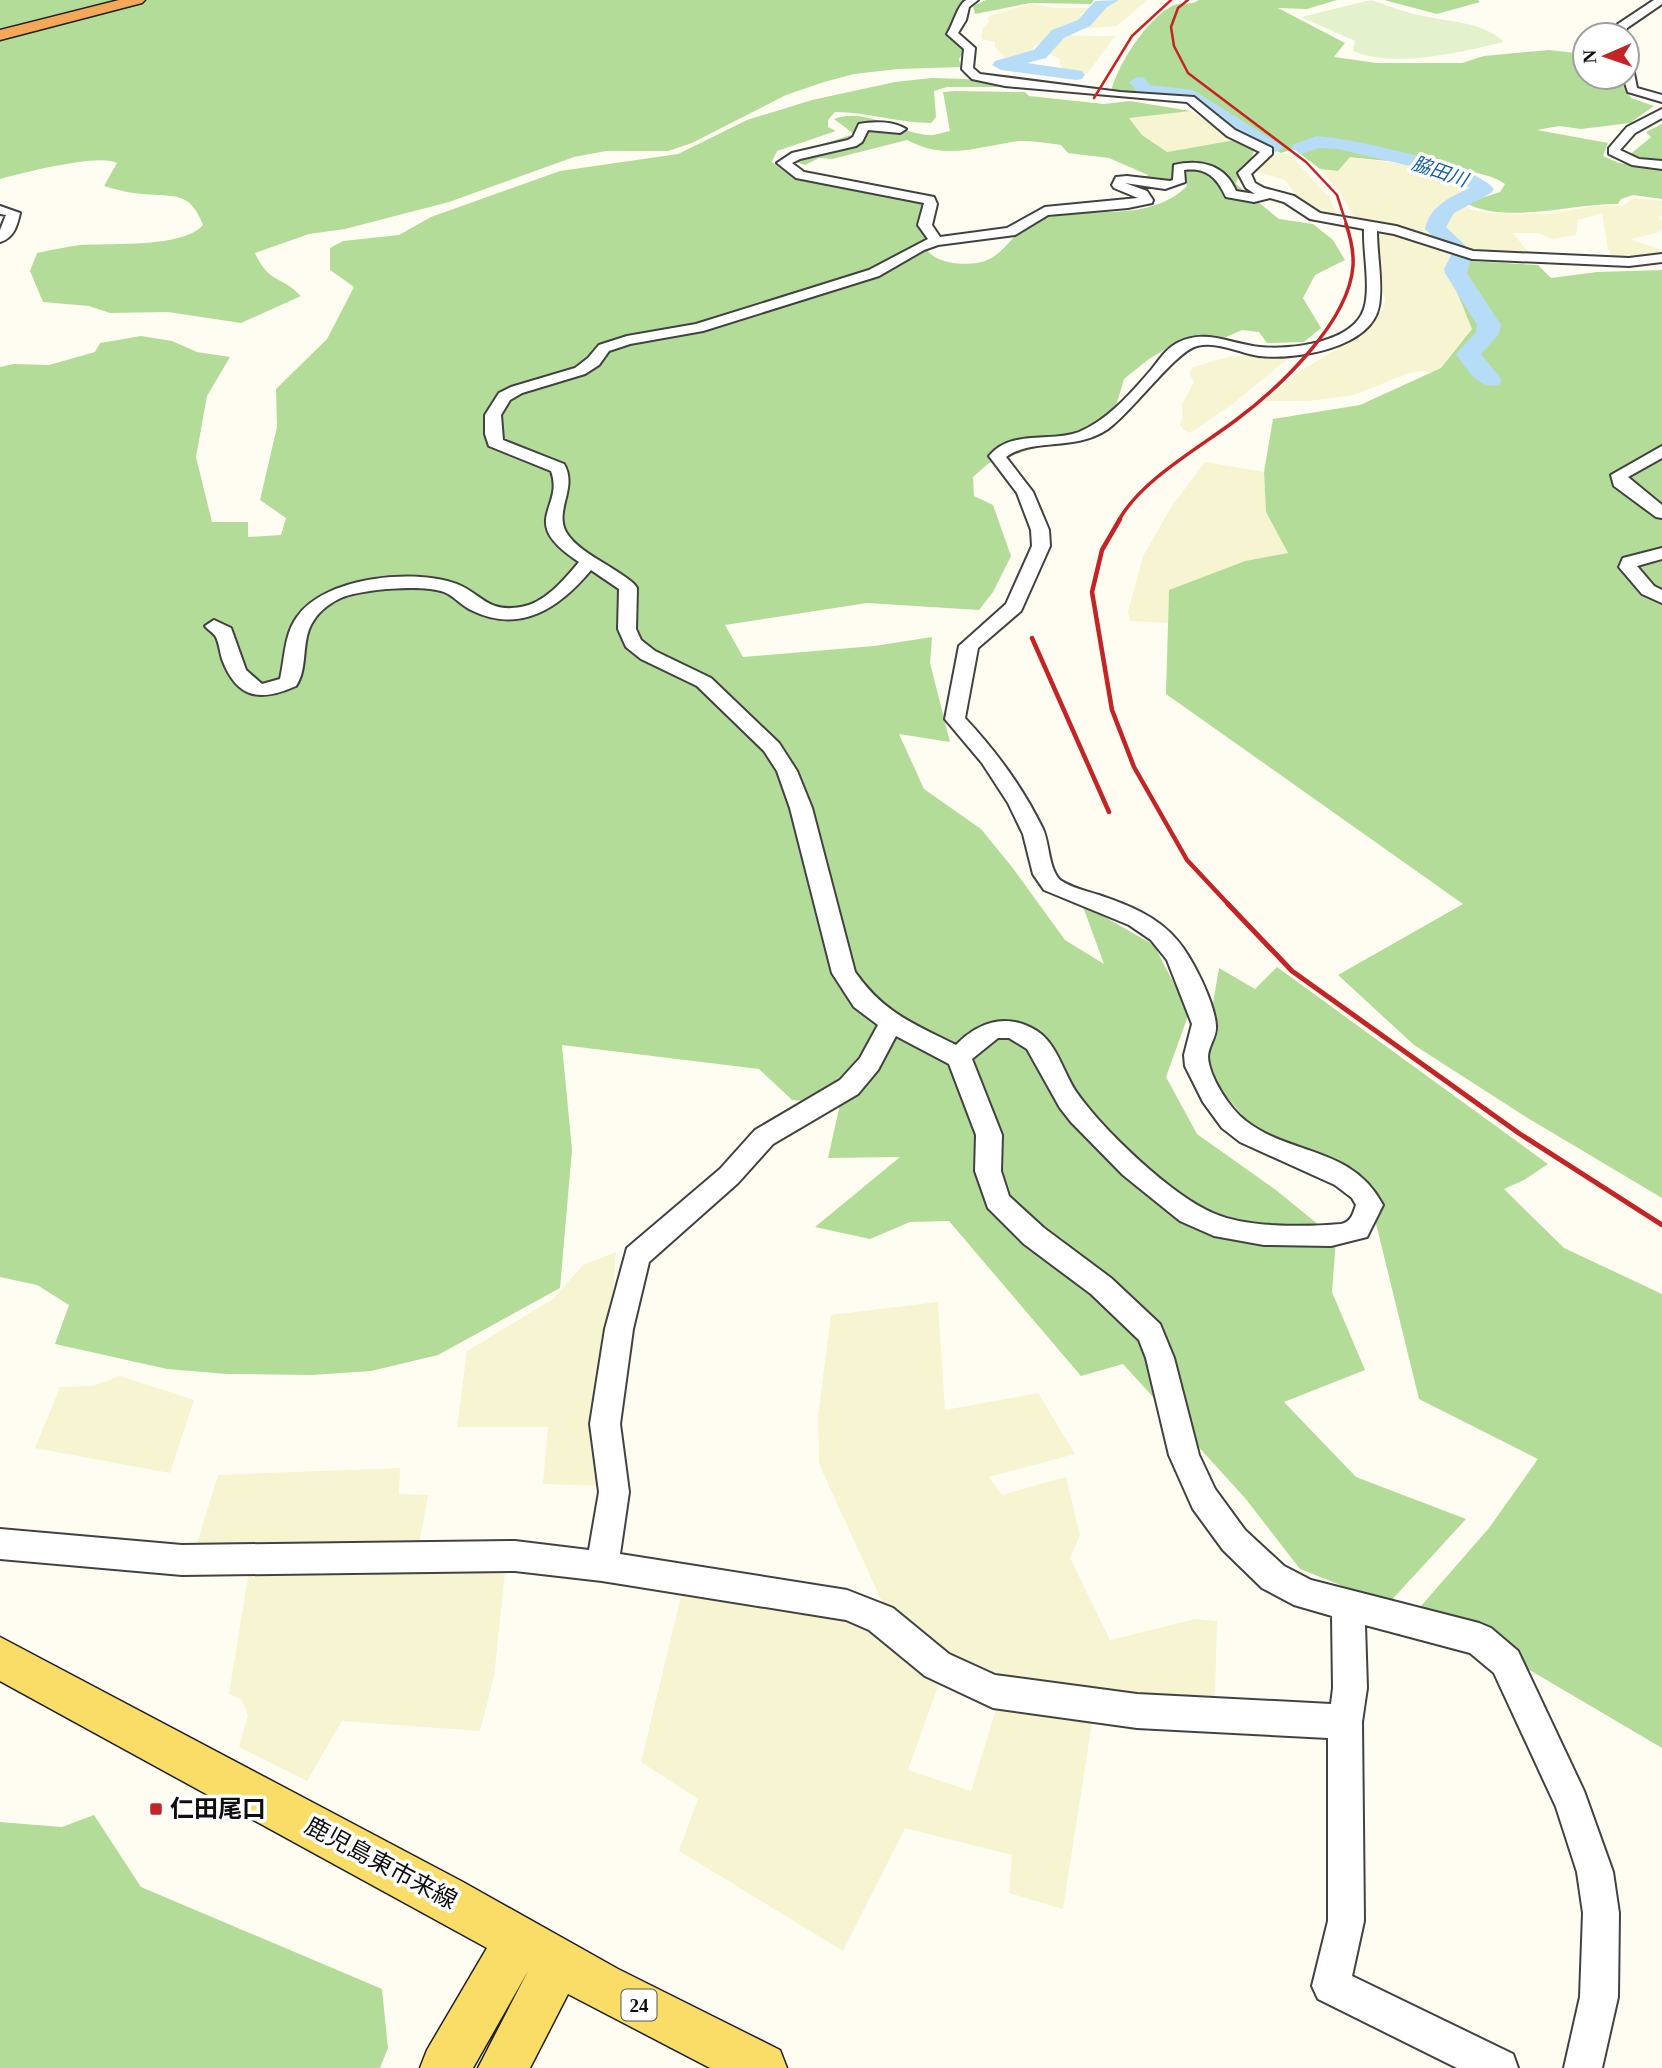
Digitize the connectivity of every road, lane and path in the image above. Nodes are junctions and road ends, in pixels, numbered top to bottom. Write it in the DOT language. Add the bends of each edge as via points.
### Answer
graph roads {
  1 [pos="137,0"];
  2 [pos="973,0"];
  3 [pos="1661,0"];
  4 [pos="1630,21"];
  5 [pos="0,35"];
  6 [pos="1635,91"];
  7 [pos="1662,99"];
  8 [pos="1662,113"];
  9 [pos="900,129"];
  10 [pos="1662,165"];
  11 [pos="1270,194"];
  12 [pos="0,210"];
  13 [pos="1371,225"];
  14 [pos="0,238"];
  15 [pos="936,241"];
  16 [pos="1662,258"];
  17 [pos="1662,451"];
  18 [pos="1662,513"];
  19 [pos="1662,553"];
  20 [pos="590,560"];
  21 [pos="1662,597"];
  22 [pos="214,626"];
  23 [pos="891,1023"];
  24 [pos="959,1058"];
  25 [pos="0,1544"];
  26 [pos="602,1566"];
  27 [pos="1348,1605"];
  28 [pos="0,1658"];
  29 [pos="1345,1721"];
  30 [pos="539,1951"];
  31 [pos="445,2068"];
  32 [pos="503,2068"];
  33 [pos="762,2068"];
  34 [pos="1499,2068"];
  35 [pos="1583,2068"];
  1 -- 5 [label="highway"];
  2 -- 11 [label="street" via="964,6 952,34 970,48 967,61 975,77 1190,99 1231,133 1268,151 1244,173 1250,185"];
  3 -- 4 [label="street"];
  6 -- 7 [label="street"];
  8 -- 10 [label="street" via="1631,130 1613,151 1636,162"];
  9 -- 15 [label="street" via="863,127 852,143 783,163 800,175 929,200 925,225"];
  11 -- 13 [label="street" via="1289,199 1315,216"];
  11 -- 15 [label="street" via="1254,198 1231,194 1226,181 1213,170 1183,166 1178,168 1179,182 1174,185 1120,180 1121,187 1142,194 1147,200 1141,203 1045,211 1010,232"];
  12 -- 14 [label="street" via="13,213 10,228"];
  13 -- 16 [label="street" via="1472,255 1629,262"];
  13 -- 24 [label="street" via="1371,309 1363,323 1336,343 1267,352 1231,342 1195,341 1168,356 1135,397 1082,437 1022,443 997,456 1025,492 1040,530 1041,546 1014,607 969,646 955,719 989,756 1035,836 1051,885 1140,920 1166,941 1178,958 1204,1026 1196,1059 1212,1096 1237,1128 1344,1176 1363,1190 1370,1202 1368,1215 1356,1230 1323,1236 1271,1234 1205,1222 1117,1153 1086,1121 1067,1098 1044,1051 1031,1040 1013,1030 990,1031 975,1038"];
  15 -- 20 [label="street" via="874,273 698,328 604,348 599,358 574,374 505,396 492,419 495,443 558,468 563,489 554,519 556,531"];
  17 -- 18 [label="street" via="1619,475 1620,482"];
  19 -- 21 [label="street" via="1629,562 1628,568 1648,590"];
  20 -- 22 [label="street" via="569,584 529,611 488,610 435,584 362,587 337,593 302,622 289,682 279,687 256,690 249,686 237,674 225,632"];
  20 -- 23 [label="street" via="628,588 627,629 633,643 704,682 772,747 801,808 844,973 863,1001"];
  23 -- 24 [label="street"];
  23 -- 26 [label="street" via="869,1064 849,1087 764,1137 729,1175 637,1256 619,1329 605,1424 614,1492"];
  24 -- 27 [label="street" via="989,1135 988,1171 997,1201 1034,1236 1101,1286 1150,1333 1184,1455 1204,1499 1234,1540 1273,1577 1305,1594"];
  25 -- 26 [label="street" via="182,1560 514,1556"];
  26 -- 29 [label="street" via="847,1605 881,1619 937,1665 993,1691 1138,1711"];
  27 -- 29 [label="street" via="1350,1688"];
  27 -- 35 [label="street" via="1479,1640 1506,1662 1572,1803 1595,1872 1601,1913 1599,1997"];
  28 -- 30 [label="main road, 鹿児島東市来線 / 24"];
  29 -- 34 [label="street" via="1346,1921 1331,1986"];
  30 -- 31 [label="main road"];
  30 -- 32 [label="main road"];
  30 -- 33 [label="main road, 鹿児島東市来線 / 24"];
}
